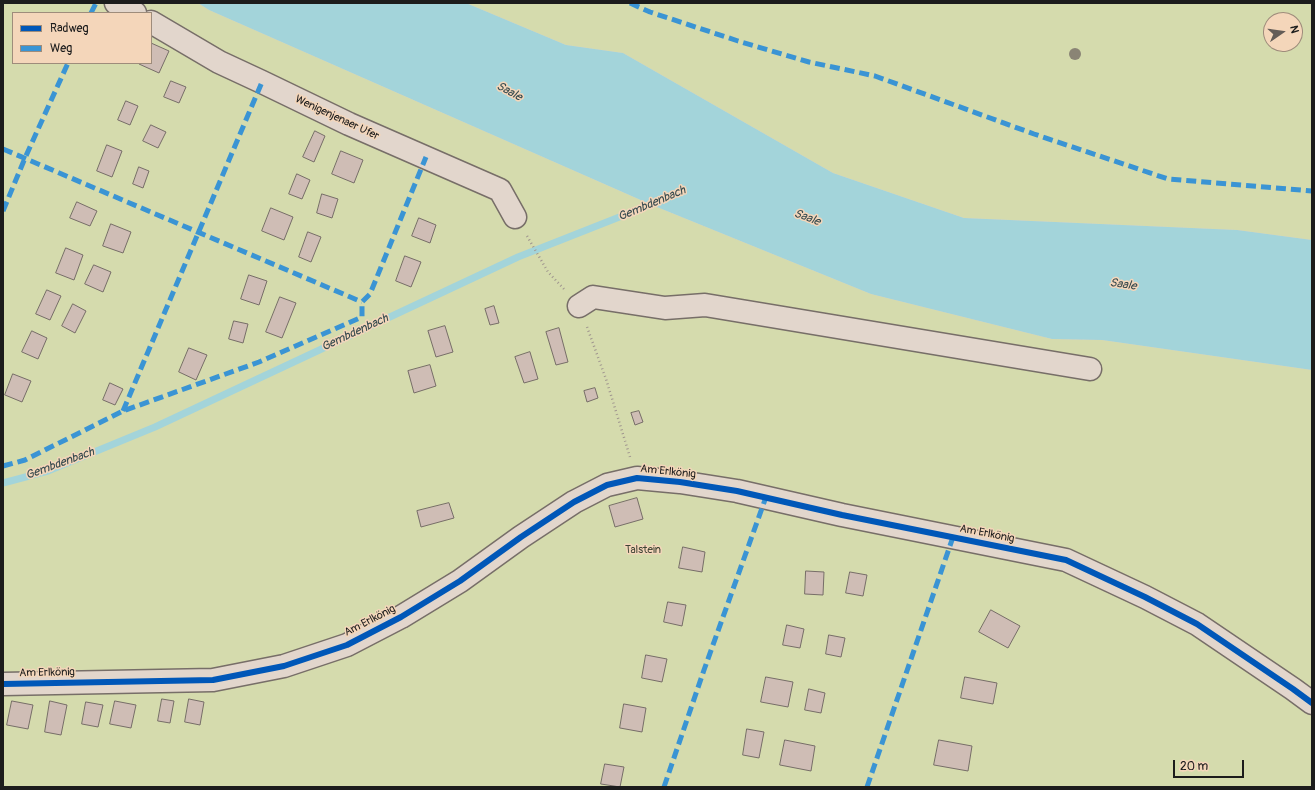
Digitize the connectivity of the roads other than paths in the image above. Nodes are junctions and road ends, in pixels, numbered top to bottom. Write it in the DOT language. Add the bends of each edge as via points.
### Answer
graph roads {
  1 [pos="116,3"];
  2 [pos="133,12"];
  3 [pos="152,23"];
  4 [pos="515,217"];
  5 [pos="580,306"];
  6 [pos="1090,369"];
  7 [pos="3,684"];
  8 [pos="1312,703"];
  1 -- 2 [label="street"];
  3 -- 4 [label="street, Wenigenjenaer Ufer" via="233,69 349,124 500,190"];
  5 -- 6 [label="street" via="593,297 665,308 705,305"];
  7 -- 8 [label="street, Am Erlkönig" via="213,680 284,666 347,645 401,617 460,582 521,536 574,502 607,485 637,478 737,490 1066,560 1197,624"];
}
